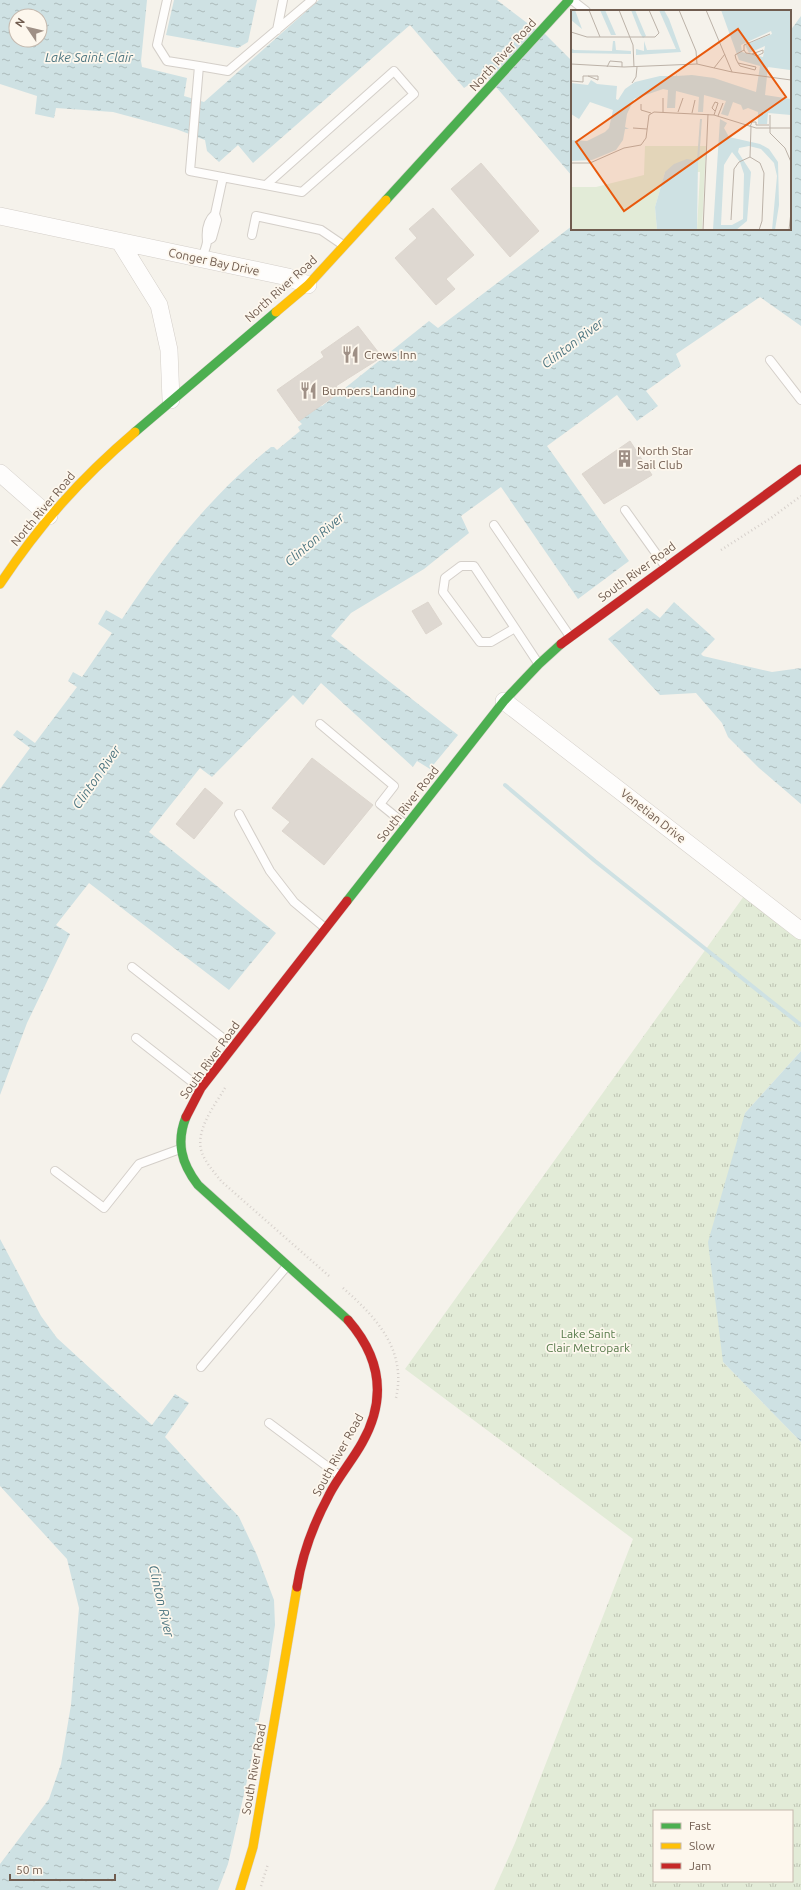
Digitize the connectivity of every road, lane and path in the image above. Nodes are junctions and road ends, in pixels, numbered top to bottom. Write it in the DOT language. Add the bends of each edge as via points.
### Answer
graph roads {
  1 [pos="167,0"];
  2 [pos="283,0"];
  3 [pos="312,0"];
  4 [pos="571,0"];
  5 [pos="585,10"];
  6 [pos="277,30"];
  7 [pos="199,66"];
  8 [pos="223,177"];
  9 [pos="266,186"];
  10 [pos="0,216"];
  11 [pos="252,235"];
  12 [pos="120,242"];
  13 [pos="344,245"];
  14 [pos="202,259"];
  15 [pos="308,285"];
  16 [pos="770,360"];
  17 [pos="171,400"];
  18 [pos="801,400"];
  19 [pos="801,469"];
  20 [pos="0,473"];
  21 [pos="801,496"];
  22 [pos="625,510"];
  23 [pos="49,516"];
  24 [pos="494,525"];
  25 [pos="720,552"];
  26 [pos="665,566"];
  27 [pos="0,584"];
  28 [pos="515,628"];
  29 [pos="570,636"];
  30 [pos="539,664"];
  31 [pos="504,701"];
  32 [pos="320,724"];
  33 [pos="239,814"];
  34 [pos="406,826"];
  35 [pos="326,929"];
  36 [pos="801,932"];
  37 [pos="132,967"];
  38 [pos="136,1038"];
  39 [pos="233,1047"];
  40 [pos="230,1082"];
  41 [pos="201,1088"];
  42 [pos="181,1149"];
  43 [pos="55,1171"];
  44 [pos="287,1265"];
  45 [pos="333,1279"];
  46 [pos="339,1284"];
  47 [pos="201,1367"];
  48 [pos="395,1403"];
  49 [pos="269,1423"];
  50 [pos="341,1476"];
  51 [pos="269,1860"];
  52 [pos="240,1890"];
  53 [pos="260,1890"];
  1 -- 7 [label="lane" via="157,45 167,61"];
  2 -- 6 [label="lane"];
  3 -- 6 [label="lane"];
  4 -- 5 [label="lane"];
  4 -- 13 [label="street, North River Road"];
  6 -- 7 [label="lane" via="228,71"];
  7 -- 8 [label="lane" via="190,171"];
  8 -- 9 [label="lane"];
  8 -- 14 [label="lane" via="214,214 210,218 205,236 207,241"];
  9 -- 9 [label="lane" via="302,192 414,94 394,71"];
  10 -- 12 [label="street, Conger Bay Drive"];
  11 -- 13 [label="lane" via="256,216 321,230"];
  12 -- 14 [label="street, Conger Bay Drive"];
  12 -- 17 [label="street" via="159,305 170,350"];
  13 -- 15 [label="street, North River Road"];
  14 -- 15 [label="street, Conger Bay Drive" via="288,277"];
  15 -- 17 [label="street, North River Road"];
  16 -- 18 [label="lane"];
  17 -- 23 [label="street, North River Road" via="99,463"];
  19 -- 26 [label="street, South River Road"];
  20 -- 23 [label="street"];
  21 -- 25 [label="path"];
  22 -- 26 [label="lane"];
  23 -- 27 [label="street, North River Road"];
  24 -- 29 [label="lane"];
  26 -- 29 [label="street, South River Road"];
  28 -- 28 [label="lane" via="474,566 461,566 445,578 443,592 480,642 491,642"];
  28 -- 30 [label="lane"];
  29 -- 30 [label="street, South River Road"];
  30 -- 31 [label="street, South River Road"];
  31 -- 34 [label="street, South River Road"];
  31 -- 36 [label="street, Venetian Drive"];
  32 -- 34 [label="lane" via="394,786 380,804"];
  33 -- 35 [label="lane" via="270,871 294,902"];
  34 -- 35 [label="street, South River Road"];
  35 -- 39 [label="street, South River Road"];
  37 -- 39 [label="lane"];
  38 -- 41 [label="lane"];
  39 -- 41 [label="street, South River Road"];
  40 -- 45 [label="path" via="208,1117 201,1138 202,1151 208,1165 220,1181"];
  41 -- 42 [label="street, South River Road" via="187,1113"];
  42 -- 43 [label="lane" via="139,1164 104,1208"];
  42 -- 44 [label="street, South River Road" via="188,1171 206,1194"];
  44 -- 47 [label="lane"];
  44 -- 50 [label="street, South River Road" via="323,1296 351,1325 367,1348 375,1369 378,1401 374,1418"];
  46 -- 48 [label="path" via="383,1329 397,1358 398,1391"];
  49 -- 50 [label="lane"];
  50 -- 52 [label="street, South River Road" via="316,1521 299,1573 253,1848"];
  51 -- 53 [label="path"];
}
